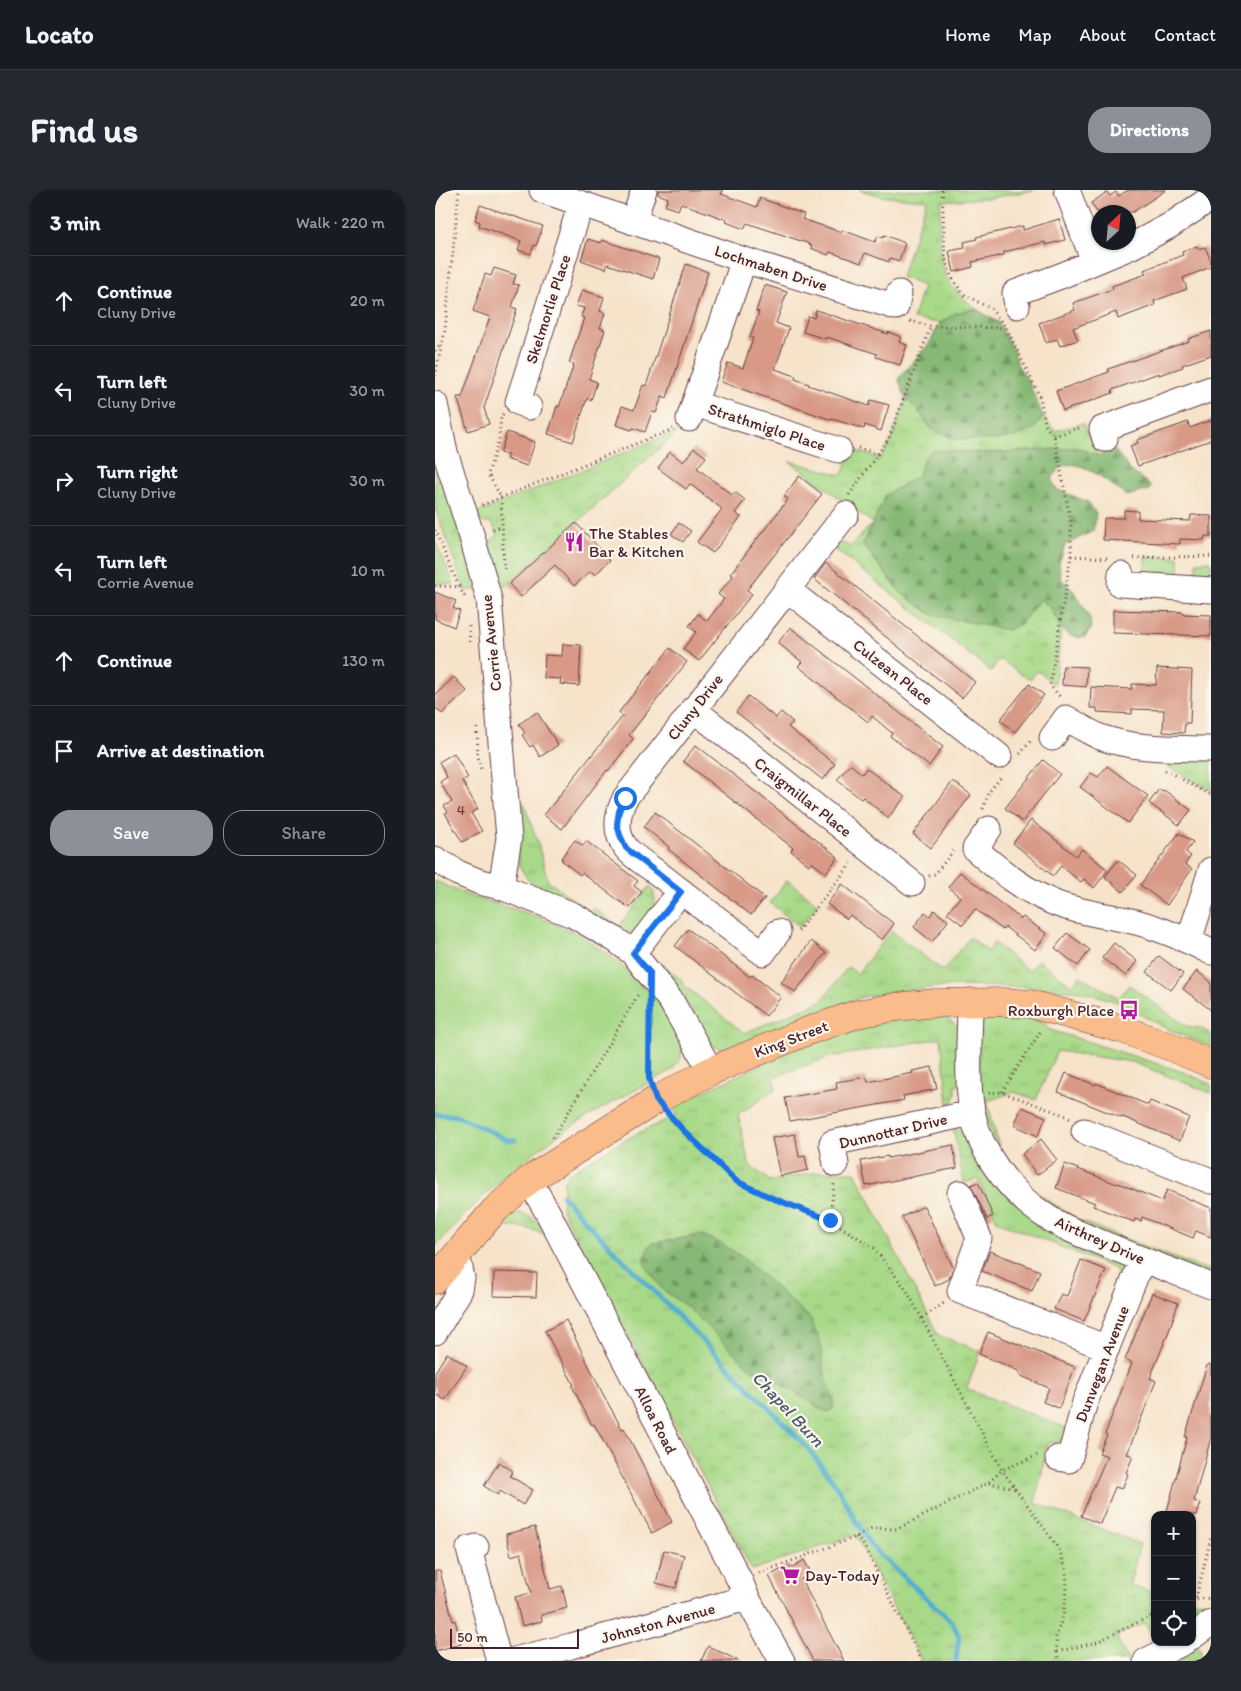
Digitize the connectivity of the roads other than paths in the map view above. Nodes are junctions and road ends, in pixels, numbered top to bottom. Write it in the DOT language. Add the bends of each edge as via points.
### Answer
graph roads {
  1 [pos="541,190"];
  2 [pos="644,190"];
  3 [pos="1067,190"];
  4 [pos="1211,199"];
  5 [pos="581,204"];
  6 [pos="633,222"];
  7 [pos="744,260"];
  8 [pos="1094,262"];
  9 [pos="897,300"];
  10 [pos="1017,306"];
  11 [pos="1211,388"];
  12 [pos="435,404"];
  13 [pos="523,405"];
  14 [pos="1103,434"];
  15 [pos="839,450"];
  16 [pos="847,521"];
  17 [pos="1121,563"];
  18 [pos="787,589"];
  19 [pos="1211,590"];
  20 [pos="693,710"];
  21 [pos="1059,728"];
  22 [pos="1211,749"];
  23 [pos="999,756"];
  24 [pos="982,839"];
  25 [pos="435,859"];
  26 [pos="1211,870"];
  27 [pos="912,884"];
  28 [pos="501,887"];
  29 [pos="681,892"];
  30 [pos="778,932"];
  31 [pos="1189,941"];
  32 [pos="1211,952"];
  33 [pos="633,953"];
  34 [pos="969,1001"];
  35 [pos="1211,1064"];
  36 [pos="711,1071"];
  37 [pos="971,1104"];
  38 [pos="1084,1131"];
  39 [pos="836,1164"];
  40 [pos="529,1180"];
  41 [pos="1211,1181"];
  42 [pos="960,1193"];
  43 [pos="457,1254"];
  44 [pos="1142,1260"];
  45 [pos="435,1280"];
  46 [pos="1211,1286"];
  47 [pos="435,1332"];
  48 [pos="1107,1348"];
  49 [pos="1058,1458"];
  50 [pos="477,1547"];
  51 [pos="743,1590"];
  52 [pos="1211,1623"];
  53 [pos="1196,1634"];
  54 [pos="1172,1646"];
  55 [pos="573,1654"];
  56 [pos="1141,1656"];
  57 [pos="499,1661"];
  58 [pos="510,1661"];
  59 [pos="782,1661"];
  1 -- 5 [label="street, Lochmaben Drive"];
  2 -- 6 [label="street"];
  3 -- 8 [label="street"];
  4 -- 8 [label="street" via="1147,238"];
  5 -- 6 [label="street, Lochmaben Drive"];
  5 -- 13 [label="street, Skelmorlie Place"];
  6 -- 7 [label="street, Lochmaben Drive"];
  7 -- 9 [label="street, Lochmaben Drive"];
  7 -- 15 [label="street, Strathmiglo Place" via="692,411"];
  8 -- 10 [label="street" via="1015,292"];
  11 -- 14 [label="street"];
  12 -- 28 [label="street, Corrie Avenue" via="445,452 465,512 489,531 489,599 509,838"];
  16 -- 18 [label="street, Cluny Drive"];
  17 -- 19 [label="street" via="1120,584"];
  18 -- 20 [label="street, Cluny Drive"];
  18 -- 23 [label="street, Culzean Place"];
  20 -- 27 [label="street, Craigmillar Place"];
  20 -- 29 [label="street, Cluny Drive" via="625,798 617,824 626,848"];
  21 -- 22 [label="street" via="1143,748"];
  24 -- 31 [label="street" via="1011,878 1031,891 1058,904 1138,923"];
  25 -- 28 [label="street" via="458,873"];
  26 -- 31 [label="street"];
  28 -- 33 [label="street" via="573,915"];
  29 -- 30 [label="street, Cluny Drive" via="763,953"];
  29 -- 33 [label="street"];
  31 -- 32 [label="street"];
  33 -- 36 [label="street" via="671,1001"];
  34 -- 35 [label="main road, King Street" via="1021,1003 1053,1010 1122,1029"];
  34 -- 36 [label="main road, King Street" via="857,1014"];
  34 -- 37 [label="street, Airthrey Drive"];
  36 -- 40 [label="main road, King Street" via="656,1100"];
  37 -- 39 [label="street, Dunnottar Drive" via="832,1143"];
  37 -- 44 [label="street, Airthrey Drive" via="982,1142 993,1162 1026,1202 1069,1229"];
  38 -- 41 [label="street"];
  40 -- 43 [label="main road, King Street" via="495,1210"];
  40 -- 51 [label="street, Alloa Road"];
  42 -- 48 [label="street" via="979,1238 973,1302"];
  43 -- 45 [label="main road, King Street"];
  43 -- 47 [label="street" via="463,1278"];
  44 -- 46 [label="street, Airthrey Drive"];
  44 -- 48 [label="street, Dunvegan Avenue"];
  48 -- 49 [label="street, Dunvegan Avenue" via="1085,1402 1069,1460"];
  50 -- 57 [label="street" via="469,1549"];
  51 -- 55 [label="street, Johnston Avenue"];
  51 -- 59 [label="street, Alloa Road"];
  52 -- 53 [label="street"];
  54 -- 56 [label="street"];
  55 -- 58 [label="street, Johnston Avenue"];
}
